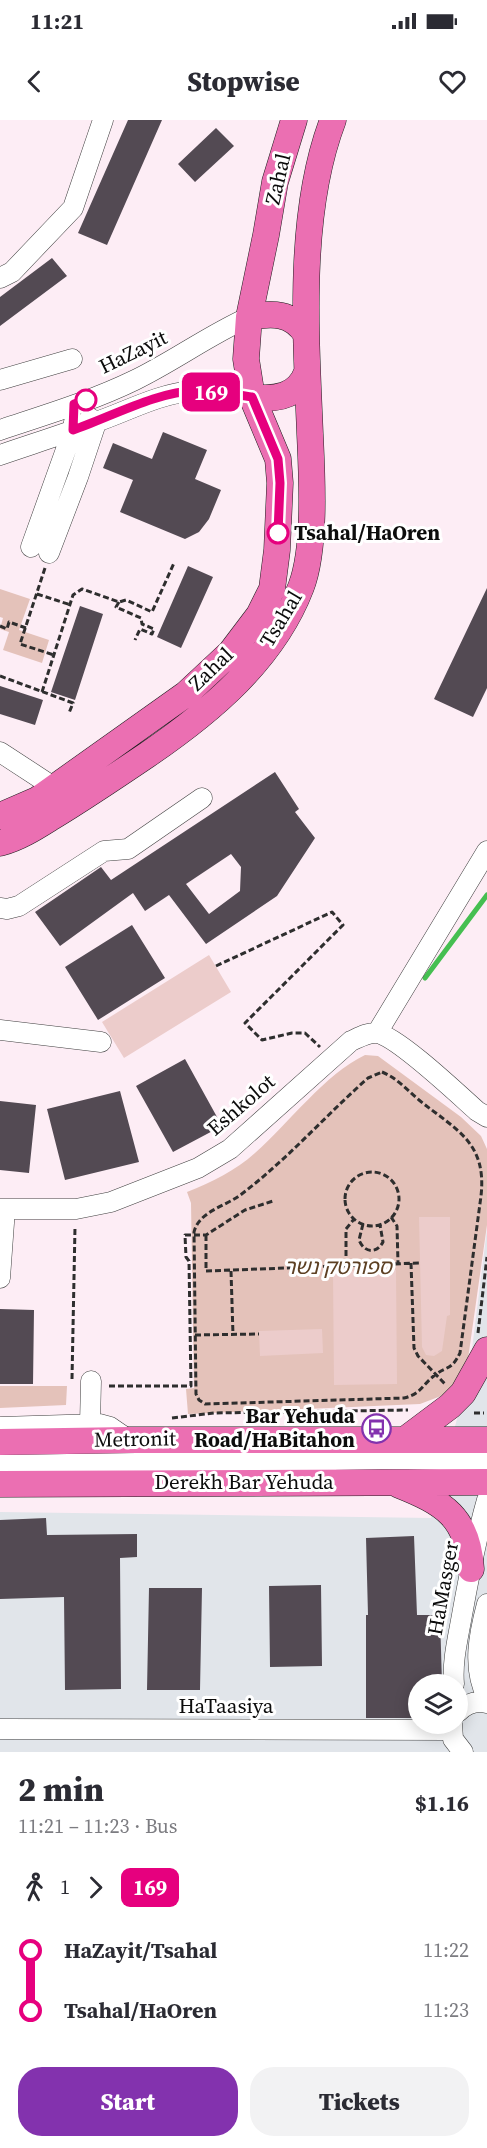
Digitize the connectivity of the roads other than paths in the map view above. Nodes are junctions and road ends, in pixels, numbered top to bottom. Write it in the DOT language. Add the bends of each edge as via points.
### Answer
graph roads {
  1 [pos="103,120"];
  2 [pos="294,120"];
  3 [pos="333,120"];
  4 [pos="0,278"];
  5 [pos="249,317"];
  6 [pos="306,334"];
  7 [pos="72,359"];
  8 [pos="308,372"];
  9 [pos="0,380"];
  10 [pos="252,397"];
  11 [pos="74,404"];
  12 [pos="96,423"];
  13 [pos="0,430"];
  14 [pos="73,430"];
  15 [pos="0,455"];
  16 [pos="0,752"];
  17 [pos="56,788"];
  18 [pos="202,798"];
  19 [pos="0,816"];
  20 [pos="0,843"];
  21 [pos="487,851"];
  22 [pos="0,908"];
  23 [pos="0,1030"];
  24 [pos="377,1033"];
  25 [pos="101,1041"];
  26 [pos="484,1117"];
  27 [pos="3,1209"];
  28 [pos="1,1257"];
  29 [pos="0,1278"];
  30 [pos="482,1342"];
  31 [pos="89,1385"];
  32 [pos="90,1424"];
  33 [pos="0,1427"];
  34 [pos="406,1439"];
  35 [pos="129,1440"];
  36 [pos="487,1440"];
  37 [pos="0,1442"];
  38 [pos="487,1461"];
  39 [pos="0,1465"];
  40 [pos="388,1481"];
  41 [pos="487,1482"];
  42 [pos="0,1484"];
  43 [pos="487,1500"];
  44 [pos="471,1569"];
  45 [pos="487,1604"];
  46 [pos="454,1674"];
  47 [pos="487,1697"];
  48 [pos="487,1703"];
  49 [pos="468,1706"];
  50 [pos="408,1719"];
  51 [pos="0,1729"];
  52 [pos="453,1734"];
  53 [pos="463,1752"];
  1 -- 4 [label="street" via="73,208 12,272"];
  2 -- 5 [label="main road, Zahal" via="275,182"];
  3 -- 6 [label="main road, Tsahal" via="315,187"];
  5 -- 6 [label="main road" via="282,315"];
  5 -- 10 [label="main road, Zahal" via="246,359"];
  5 -- 11 [label="street, HaZayit" via="135,381"];
  6 -- 8 [label="main road, Tsahal"];
  7 -- 9 [label="street"];
  8 -- 10 [label="main road" via="298,387 280,397"];
  8 -- 20 [label="main road, Tsahal" via="310,544 302,586 278,632 218,703 77,802"];
  10 -- 12 [label="street" via="195,390 159,398"];
  10 -- 17 [label="main road, Zahal" via="278,459 280,483 272,589 259,615 215,668 158,715"];
  11 -- 12 [label="street"];
  11 -- 13 [label="street, HaZayit"];
  11 -- 14 [label="street"];
  12 -- 14 [label="street"];
  12 -- 14 [label="street" via="78,477 40,550"];
  14 -- 15 [label="street"];
  16 -- 17 [label="street"];
  17 -- 19 [label="main road, Zahal"];
  18 -- 22 [label="street" via="128,849 104,851 19,906"];
  21 -- 24 [label="street"];
  23 -- 25 [label="street"];
  24 -- 26 [label="street" via="402,1046"];
  24 -- 27 [label="street, Eshkolot" via="351,1041 230,1149 198,1168 111,1202 76,1209"];
  27 -- 28 [label="street"];
  28 -- 29 [label="street"];
  30 -- 34 [label="main road" via="463,1393"];
  31 -- 32 [label="street"];
  32 -- 33 [label="street"];
  32 -- 35 [label="street" via="110,1427"];
  34 -- 35 [label="main road, Derekh Bar Yehuda"];
  34 -- 36 [label="main road, Derekh Bar Yehuda"];
  35 -- 37 [label="main road, Derekh Bar Yehuda"];
  38 -- 39 [label="street, Metronit"];
  40 -- 41 [label="main road, Derekh Bar Yehuda"];
  40 -- 42 [label="main road, Derekh Bar Yehuda"];
  40 -- 44 [label="main road" via="429,1497 451,1514 466,1538"];
  43 -- 44 [label="street, HaMasger"];
  44 -- 46 [label="street, HaMasger"];
  45 -- 47 [label="street, HaMasger" via="478,1659"];
  48 -- 49 [label="street" via="473,1702"];
  50 -- 51 [label="street, HaTaasiya"];
  52 -- 53 [label="street"];
}
